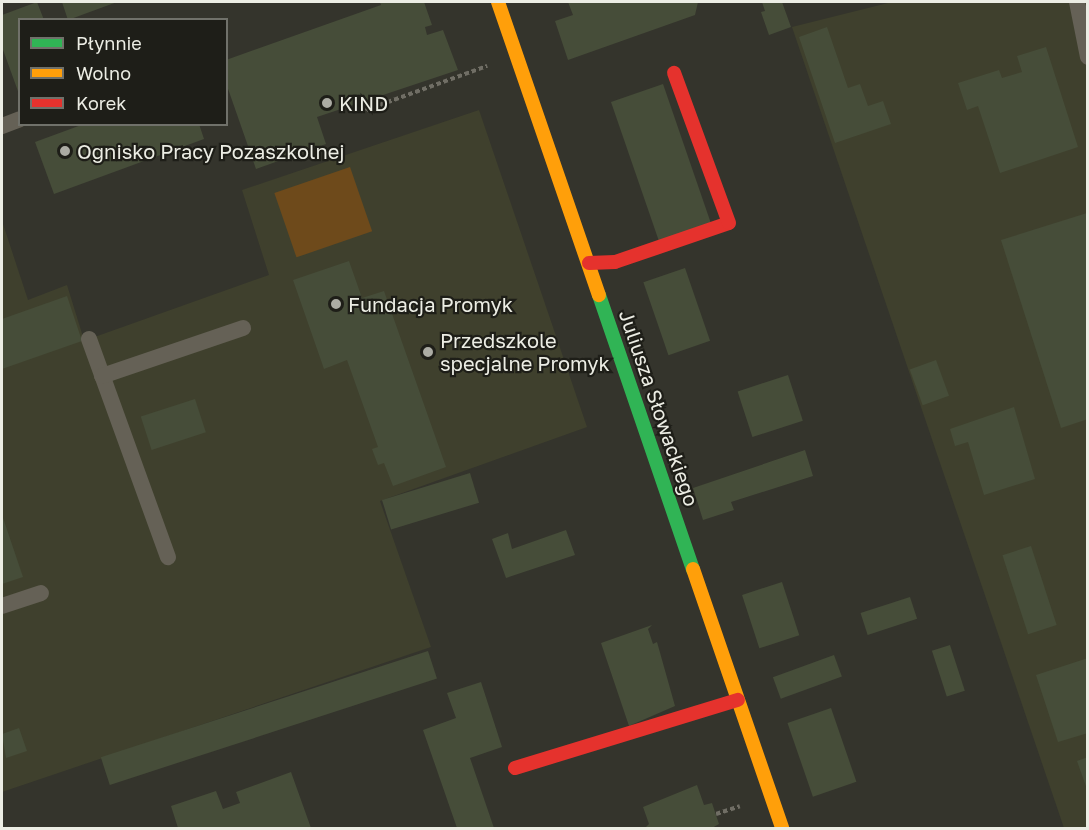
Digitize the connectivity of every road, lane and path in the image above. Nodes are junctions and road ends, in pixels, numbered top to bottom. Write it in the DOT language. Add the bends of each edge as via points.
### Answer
graph roads {
  1 [pos="498,2"];
  2 [pos="1077,2"];
  3 [pos="1084,19"];
  4 [pos="516,55"];
  5 [pos="1088,57"];
  6 [pos="674,73"];
  7 [pos="362,102"];
  8 [pos="18,120"];
  9 [pos="2,126"];
  10 [pos="589,262"];
  11 [pos="243,328"];
  12 [pos="89,339"];
  13 [pos="102,376"];
  14 [pos="168,557"];
  15 [pos="41,593"];
  16 [pos="2,606"];
  17 [pos="738,700"];
  18 [pos="515,768"];
  19 [pos="782,828"];
  1 -- 4 [label="street, Juliusza Słowackiego"];
  2 -- 3 [label="lane"];
  3 -- 5 [label="lane"];
  4 -- 7 [label="path" via="366,110"];
  4 -- 10 [label="street, Juliusza Słowackiego"];
  6 -- 10 [label="street" via="729,223 615,262"];
  8 -- 9 [label="lane"];
  10 -- 17 [label="street, Juliusza Słowackiego"];
  11 -- 13 [label="lane"];
  12 -- 13 [label="lane"];
  13 -- 14 [label="lane"];
  15 -- 16 [label="lane"];
  17 -- 18 [label="street"];
  17 -- 19 [label="street, Juliusza Słowackiego"];
}
